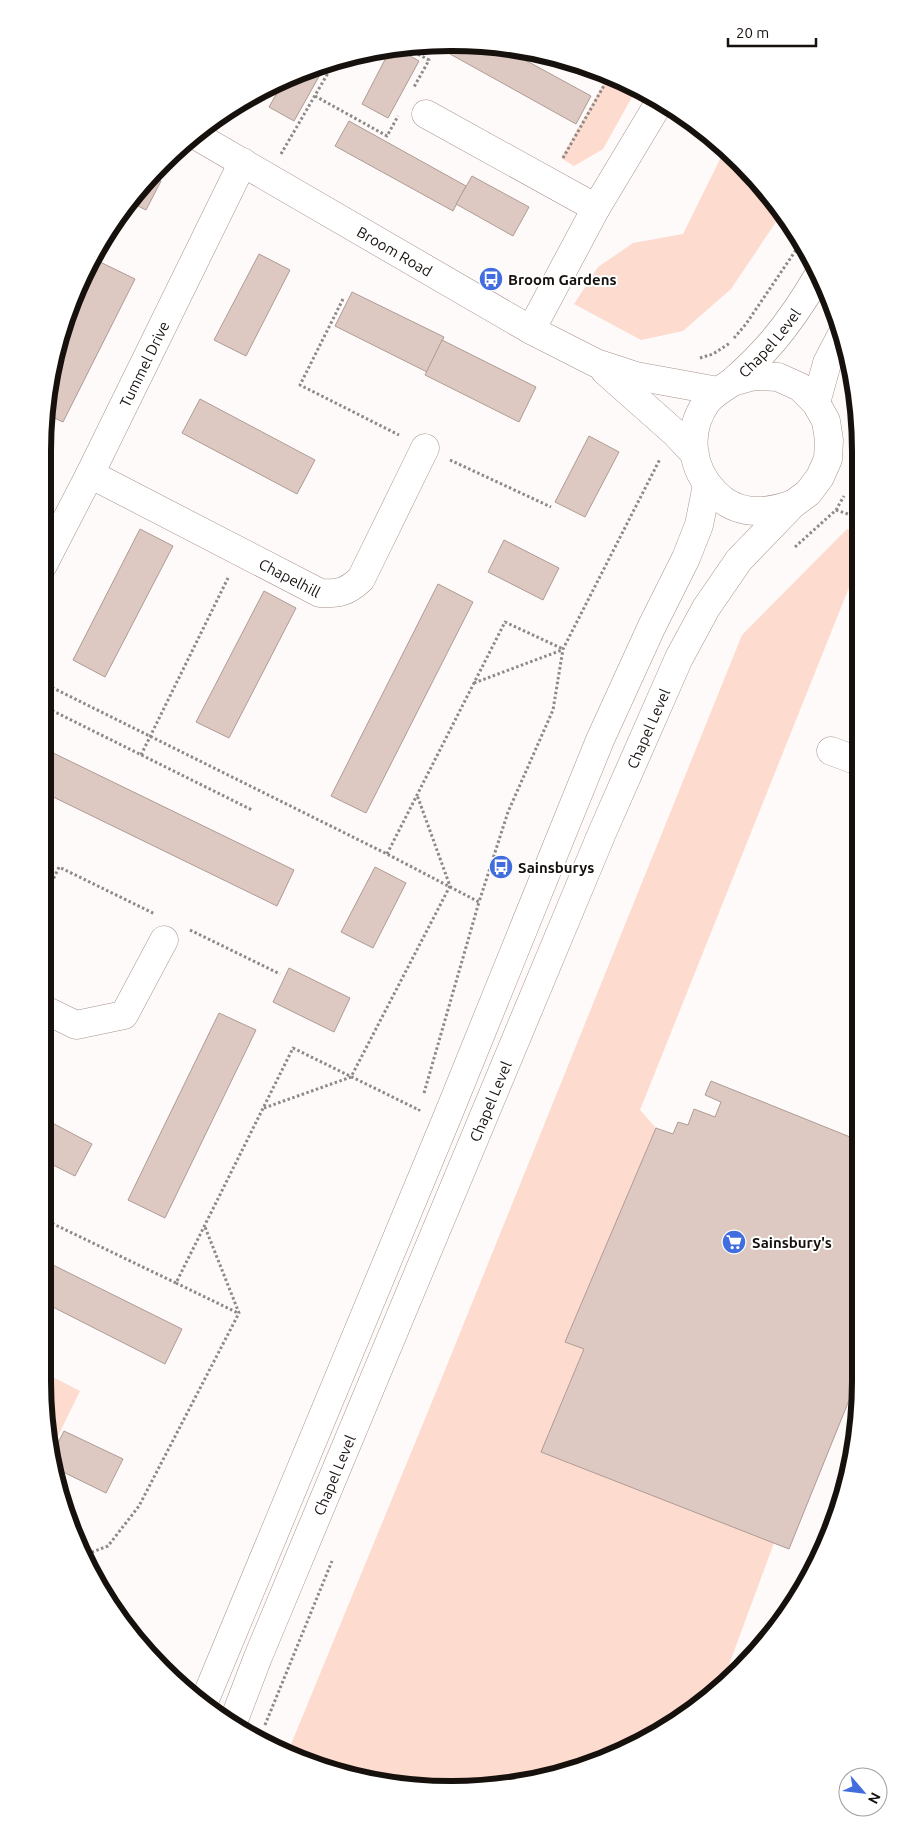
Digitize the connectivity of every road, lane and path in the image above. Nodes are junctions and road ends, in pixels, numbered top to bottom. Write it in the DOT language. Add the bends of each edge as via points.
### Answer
graph roads {
  1 [pos="416,53"];
  2 [pos="330,70"];
  3 [pos="605,82"];
  4 [pos="315,96"];
  5 [pos="412,106"];
  6 [pos="656,108"];
  7 [pos="202,139"];
  8 [pos="243,162"];
  9 [pos="268,176"];
  10 [pos="549,182"];
  11 [pos="596,208"];
  12 [pos="797,249"];
  13 [pos="814,283"];
  14 [pos="343,299"];
  15 [pos="531,330"];
  16 [pos="837,343"];
  17 [pos="596,363"];
  18 [pos="670,383"];
  19 [pos="725,386"];
  20 [pos="816,403"];
  21 [pos="425,448"];
  22 [pos="693,452"];
  23 [pos="663,453"];
  24 [pos="90,474"];
  25 [pos="707,485"];
  26 [pos="793,504"];
  27 [pos="551,507"];
  28 [pos="852,515"];
  29 [pos="51,548"];
  30 [pos="791,550"];
  31 [pos="241,552"];
  32 [pos="563,649"];
  33 [pos="474,683"];
  34 [pos="51,687"];
  35 [pos="51,710"];
  36 [pos="150,736"];
  37 [pos="831,751"];
  38 [pos="141,755"];
  39 [pos="852,759"];
  40 [pos="418,795"];
  41 [pos="252,810"];
  42 [pos="387,854"];
  43 [pos="450,886"];
  44 [pos="479,902"];
  45 [pos="164,940"];
  46 [pos="51,1013"];
  47 [pos="351,1077"];
  48 [pos="263,1109"];
  49 [pos="51,1222"];
  50 [pos="205,1226"];
  51 [pos="176,1283"];
  52 [pos="239,1313"];
  53 [pos="90,1552"];
  54 [pos="333,1557"];
  55 [pos="206,1697"];
  56 [pos="235,1717"];
  57 [pos="263,1730"];
  1 -- 5 [label="path" via="429,60"];
  2 -- 4 [label="path"];
  3 -- 10 [label="path"];
  4 -- 5 [label="path" via="387,136"];
  4 -- 9 [label="path"];
  5 -- 10 [label="main road"];
  6 -- 11 [label="main road"];
  7 -- 8 [label="main road, Broom Road"];
  8 -- 9 [label="main road, Broom Road"];
  8 -- 24 [label="main road, Tummel Drive"];
  9 -- 15 [label="main road, Broom Road"];
  10 -- 11 [label="main road"];
  11 -- 15 [label="main road"];
  12 -- 18 [label="path" via="730,343 714,354 684,359"];
  13 -- 19 [label="main road, Chapel Level" via="772,342"];
  14 -- 21 [label="path" via="300,385"];
  15 -- 17 [label="main road, Broom Road"];
  16 -- 20 [label="main road" via="827,363"];
  17 -- 18 [label="main road, Broom Road"];
  17 -- 22 [label="main road, Broom Road"];
  18 -- 19 [label="main road, Broom Road"];
  19 -- 20 [label="main road, Chapel Level" via="754,376 778,378 800,387"];
  19 -- 22 [label="main road, Chapel Level" via="707,402 698,417"];
  20 -- 26 [label="main road, Chapel Level" via="826,421 828,459 814,486"];
  21 -- 27 [label="path"];
  21 -- 31 [label="main road, Chapelhill" via="361,579 351,589 336,594 320,592"];
  22 -- 25 [label="main road, Chapel Level"];
  23 -- 32 [label="path"];
  24 -- 29 [label="main road, Tummel Drive"];
  24 -- 31 [label="main road, Chapelhill"];
  25 -- 26 [label="main road, Chapel Level" via="720,499 737,508 755,512 775,511"];
  25 -- 55 [label="main road" via="699,525 686,558 600,740 445,1124"];
  26 -- 56 [label="main road, Chapel Level" via="739,560 706,608 679,658 594,851"];
  28 -- 30 [label="path" via="836,510"];
  31 -- 36 [label="path"];
  32 -- 33 [label="path"];
  32 -- 33 [label="path" via="505,622"];
  32 -- 44 [label="path" via="553,710 508,812"];
  33 -- 40 [label="path"];
  34 -- 36 [label="path"];
  35 -- 38 [label="path"];
  36 -- 38 [label="path"];
  36 -- 42 [label="path"];
  37 -- 39 [label="main road"];
  38 -- 41 [label="path"];
  40 -- 42 [label="path"];
  40 -- 43 [label="path"];
  42 -- 43 [label="path"];
  43 -- 44 [label="path"];
  43 -- 47 [label="path"];
  44 -- 47 [label="path" via="419,1110"];
  45 -- 46 [label="main road" via="124,1015 76,1025"];
  47 -- 48 [label="path"];
  47 -- 48 [label="path" via="293,1048"];
  48 -- 50 [label="path"];
  49 -- 51 [label="path"];
  50 -- 51 [label="path"];
  50 -- 52 [label="path"];
  51 -- 52 [label="path"];
  52 -- 53 [label="path" via="139,1506 108,1546"];
  54 -- 57 [label="path"];
}
